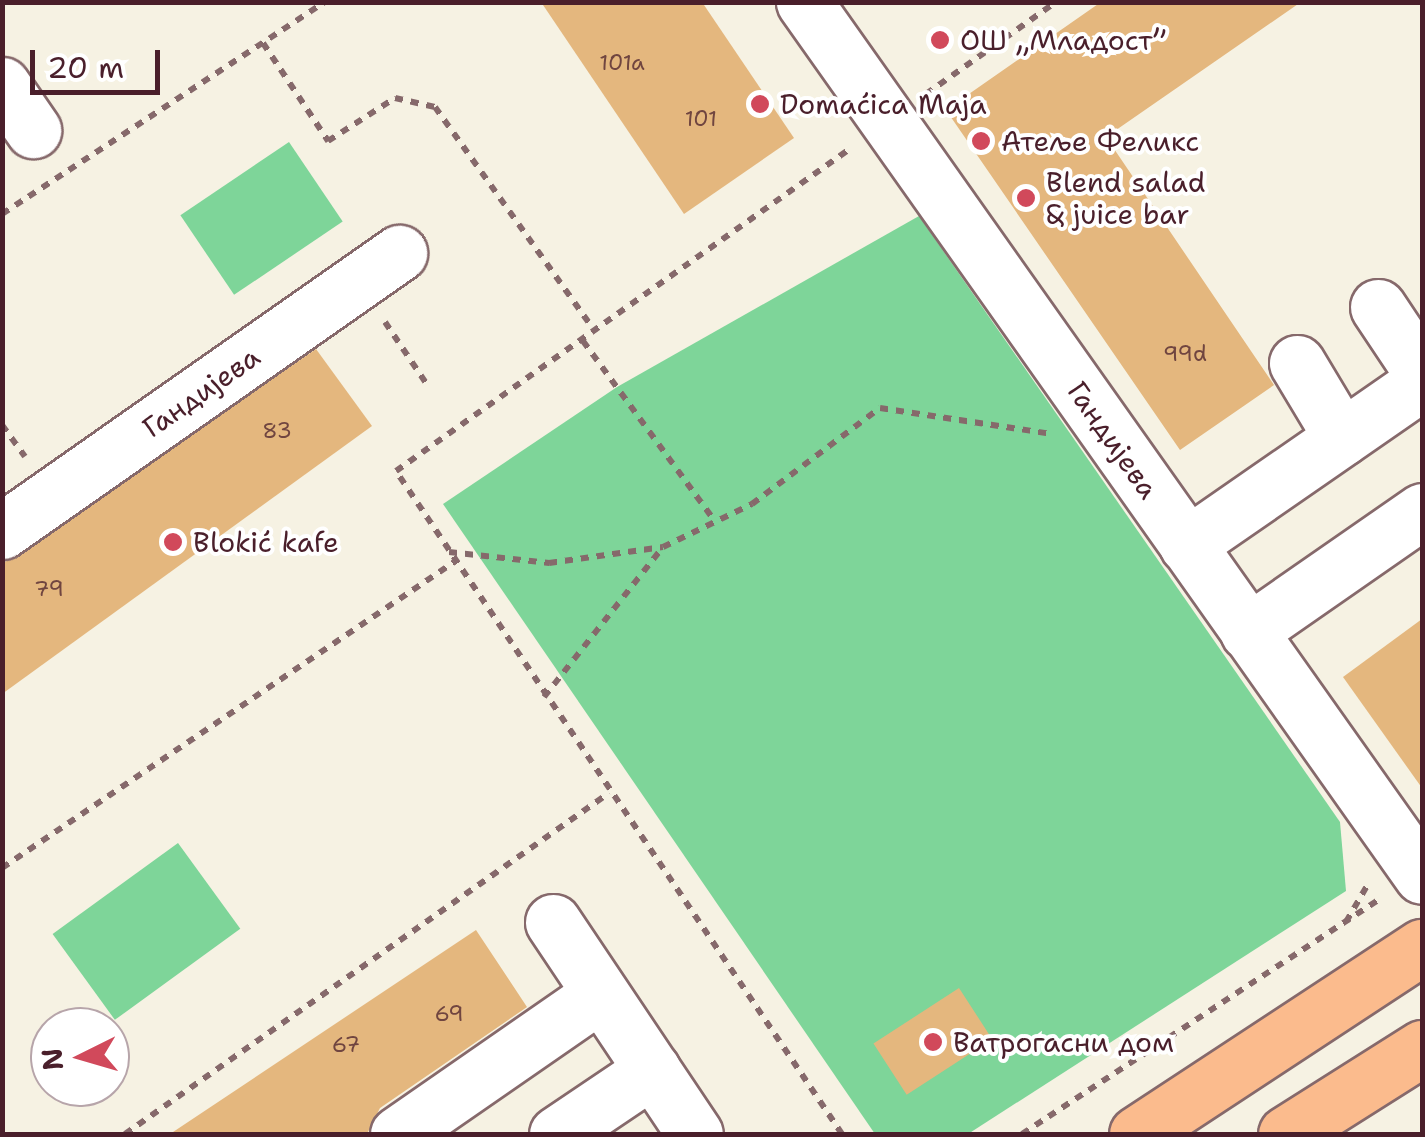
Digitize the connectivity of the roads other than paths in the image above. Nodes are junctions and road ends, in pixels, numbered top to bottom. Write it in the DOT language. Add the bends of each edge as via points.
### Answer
graph roads {
  1 [pos="804,2"];
  2 [pos="2,85"];
  3 [pos="33,130"];
  4 [pos="399,253"];
  5 [pos="1378,306"];
  6 [pos="1297,363"];
  7 [pos="1422,373"];
  8 [pos="1422,382"];
  9 [pos="1342,438"];
  10 [pos="1422,512"];
  11 [pos="2,531"];
  12 [pos="1187,546"];
  13 [pos="1248,632"];
  14 [pos="1422,876"];
  15 [pos="553,922"];
  16 [pos="1422,946"];
  17 [pos="600,994"];
  18 [pos="1422,1048"];
  19 [pos="652,1070"];
  20 [pos="398,1134"];
  21 [pos="556,1134"];
  22 [pos="695,1134"];
  23 [pos="1138,1134"];
  24 [pos="1286,1134"];
  1 -- 12 [label="street, Гандијева"];
  2 -- 3 [label="street"];
  4 -- 11 [label="street, Гандијева"];
  5 -- 7 [label="street"];
  6 -- 9 [label="street"];
  8 -- 9 [label="street"];
  9 -- 12 [label="street"];
  10 -- 13 [label="street"];
  12 -- 13 [label="street, Гандијева"];
  13 -- 14 [label="street, Гандијева"];
  15 -- 17 [label="street"];
  16 -- 23 [label="main road"];
  17 -- 19 [label="street"];
  17 -- 20 [label="street"];
  18 -- 24 [label="main road"];
  19 -- 21 [label="street"];
  19 -- 22 [label="street"];
}
